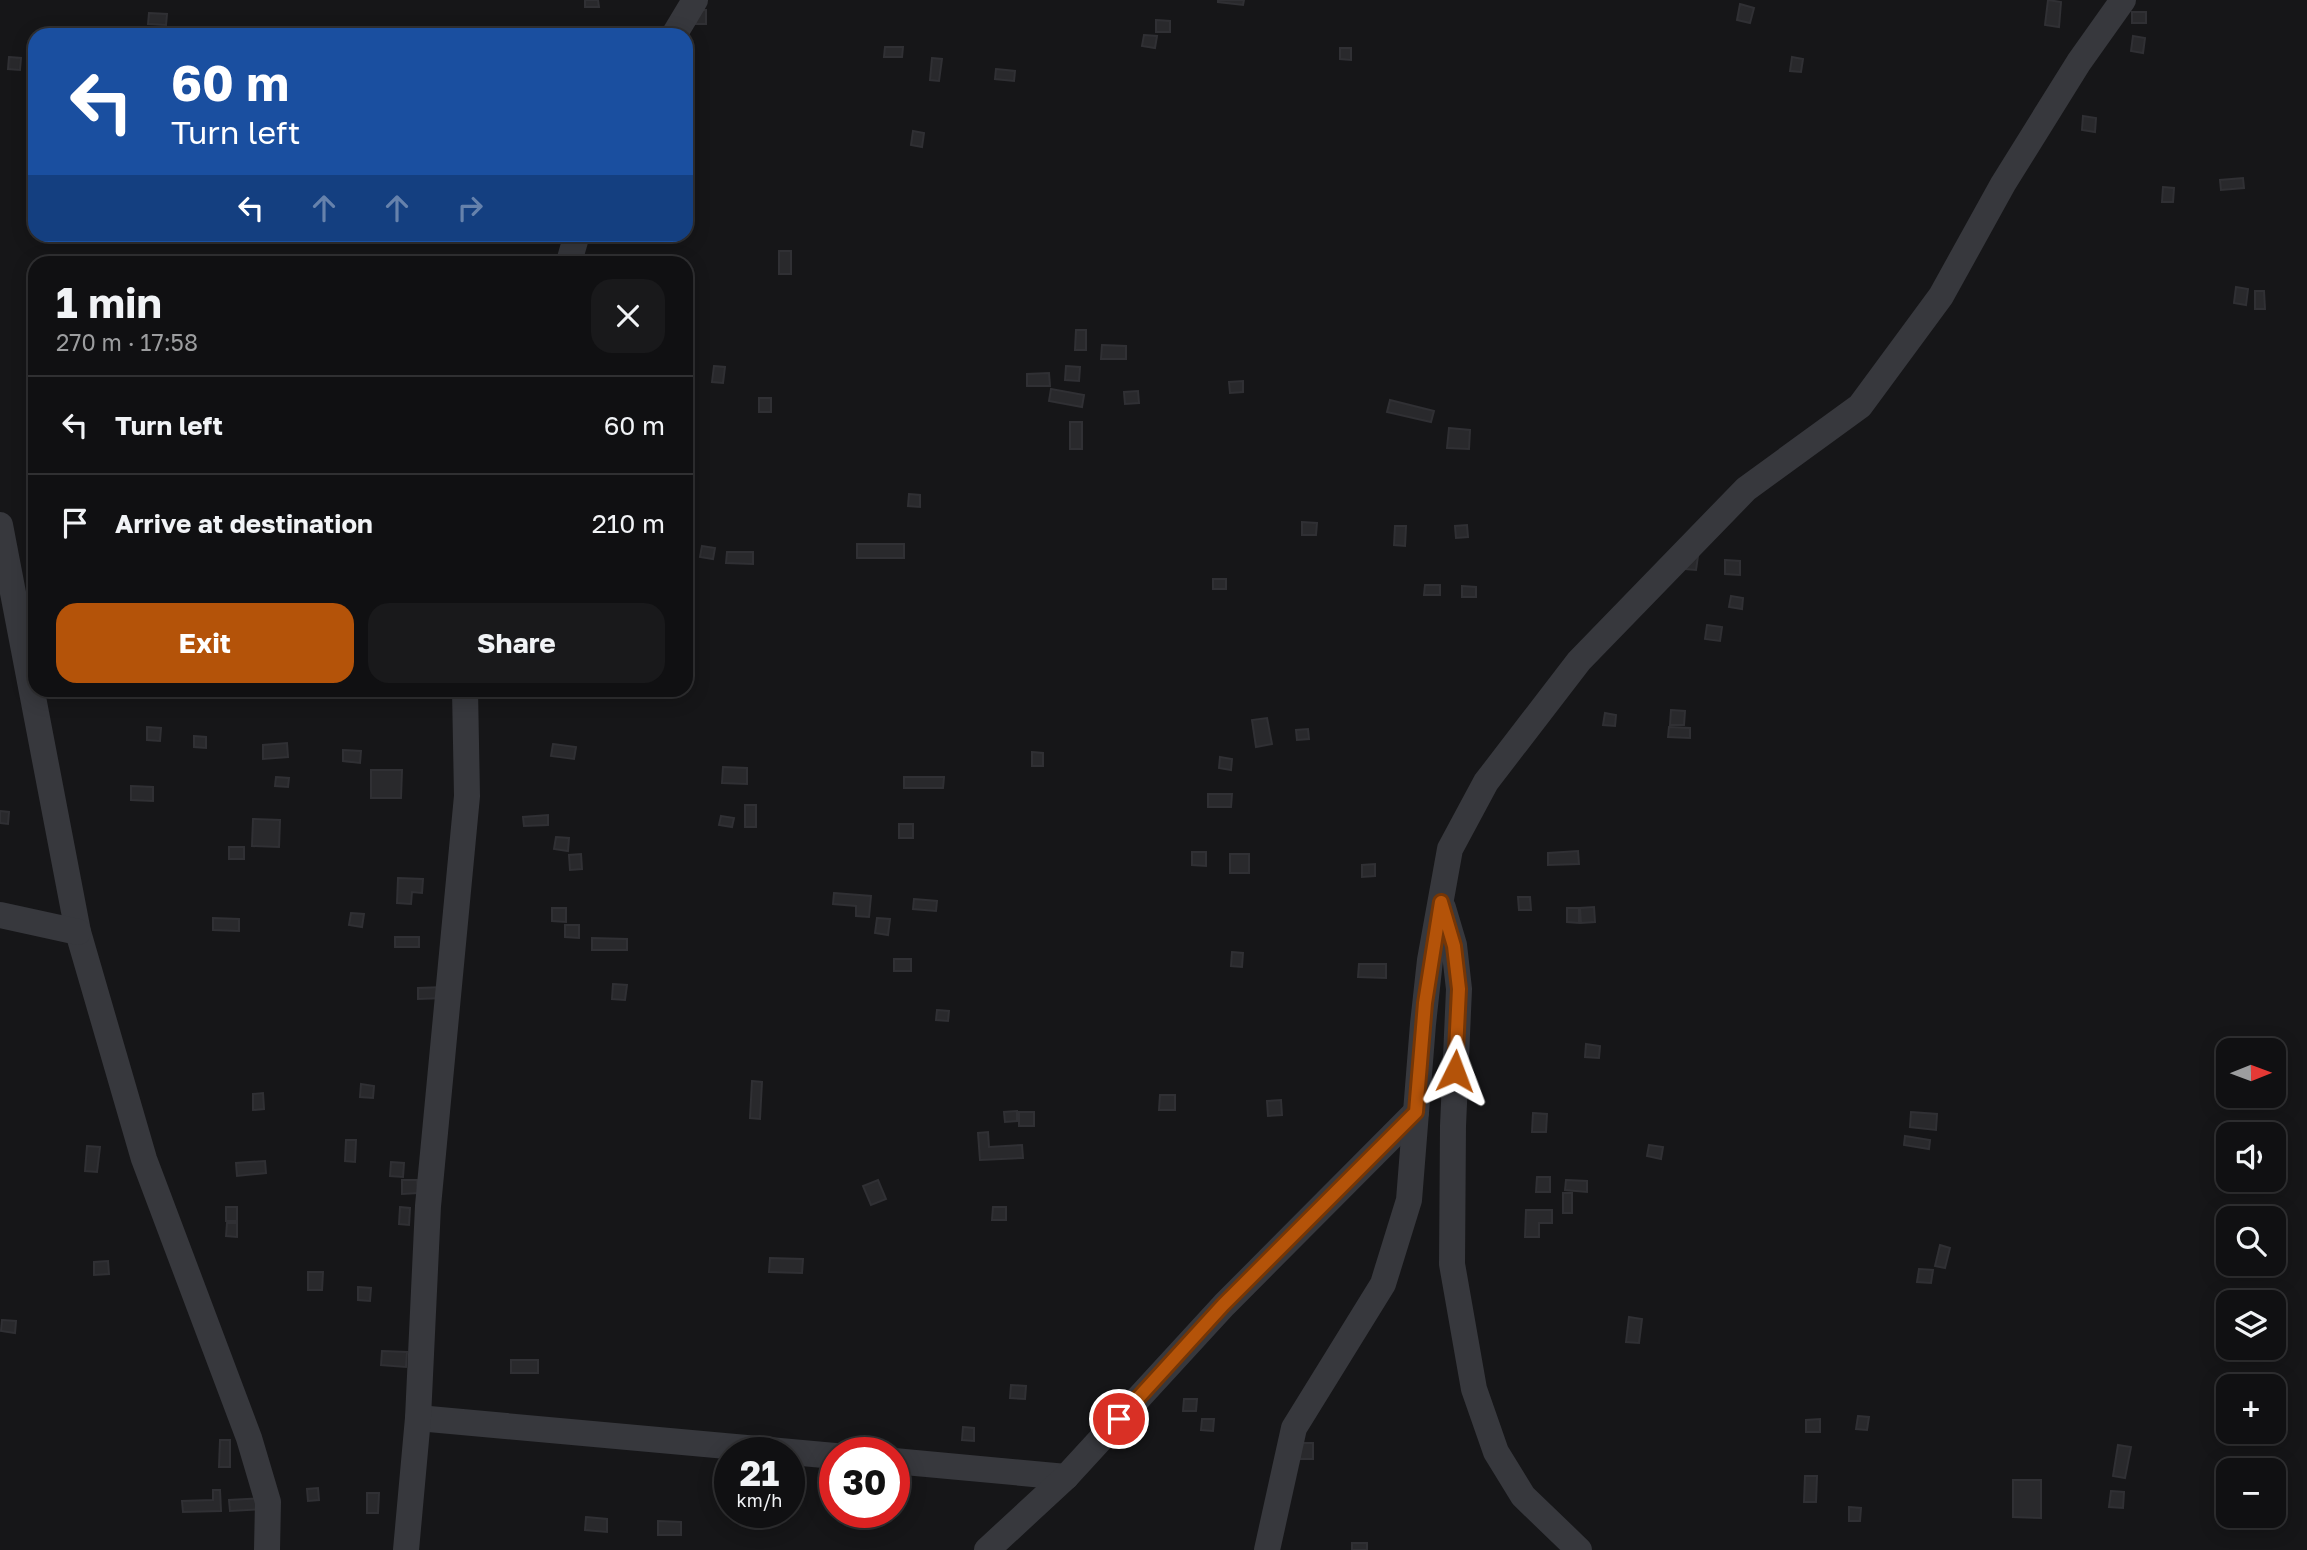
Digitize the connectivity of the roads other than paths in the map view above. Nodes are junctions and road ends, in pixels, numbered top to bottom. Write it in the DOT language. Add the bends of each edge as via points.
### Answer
graph roads {
  1 [pos="695,0"];
  2 [pos="2123,0"];
  3 [pos="678,28"];
  4 [pos="0,525"];
  5 [pos="28,671"];
  6 [pos="33,697"];
  7 [pos="465,697"];
  8 [pos="1441,902"];
  9 [pos="0,915"];
  10 [pos="78,932"];
  11 [pos="1416,1112"];
  12 [pos="418,1418"];
  13 [pos="819,1455"];
  14 [pos="910,1462"];
  15 [pos="1066,1477"];
  16 [pos="267,1550"];
  17 [pos="406,1550"];
  18 [pos="988,1550"];
  19 [pos="1267,1550"];
  20 [pos="1579,1550"];
  1 -- 3 [label="street"];
  2 -- 8 [label="street" via="2078,62 1941,296 1860,406 1746,489 1579,661 1486,782 1450,849"];
  4 -- 5 [label="street"];
  6 -- 10 [label="street"];
  7 -- 12 [label="street" via="467,796 428,1206"];
  8 -- 11 [label="street" via="1429,973"];
  8 -- 20 [label="street" via="1454,946 1459,989 1452,1264 1474,1389 1496,1452 1523,1496"];
  9 -- 10 [label="street"];
  10 -- 16 [label="street" via="144,1159 249,1438 268,1502"];
  11 -- 15 [label="street" via="1223,1305"];
  11 -- 19 [label="street" via="1409,1200 1383,1284 1294,1428"];
  12 -- 13 [label="street"];
  12 -- 17 [label="street"];
  14 -- 15 [label="street"];
  15 -- 18 [label="street"];
}
